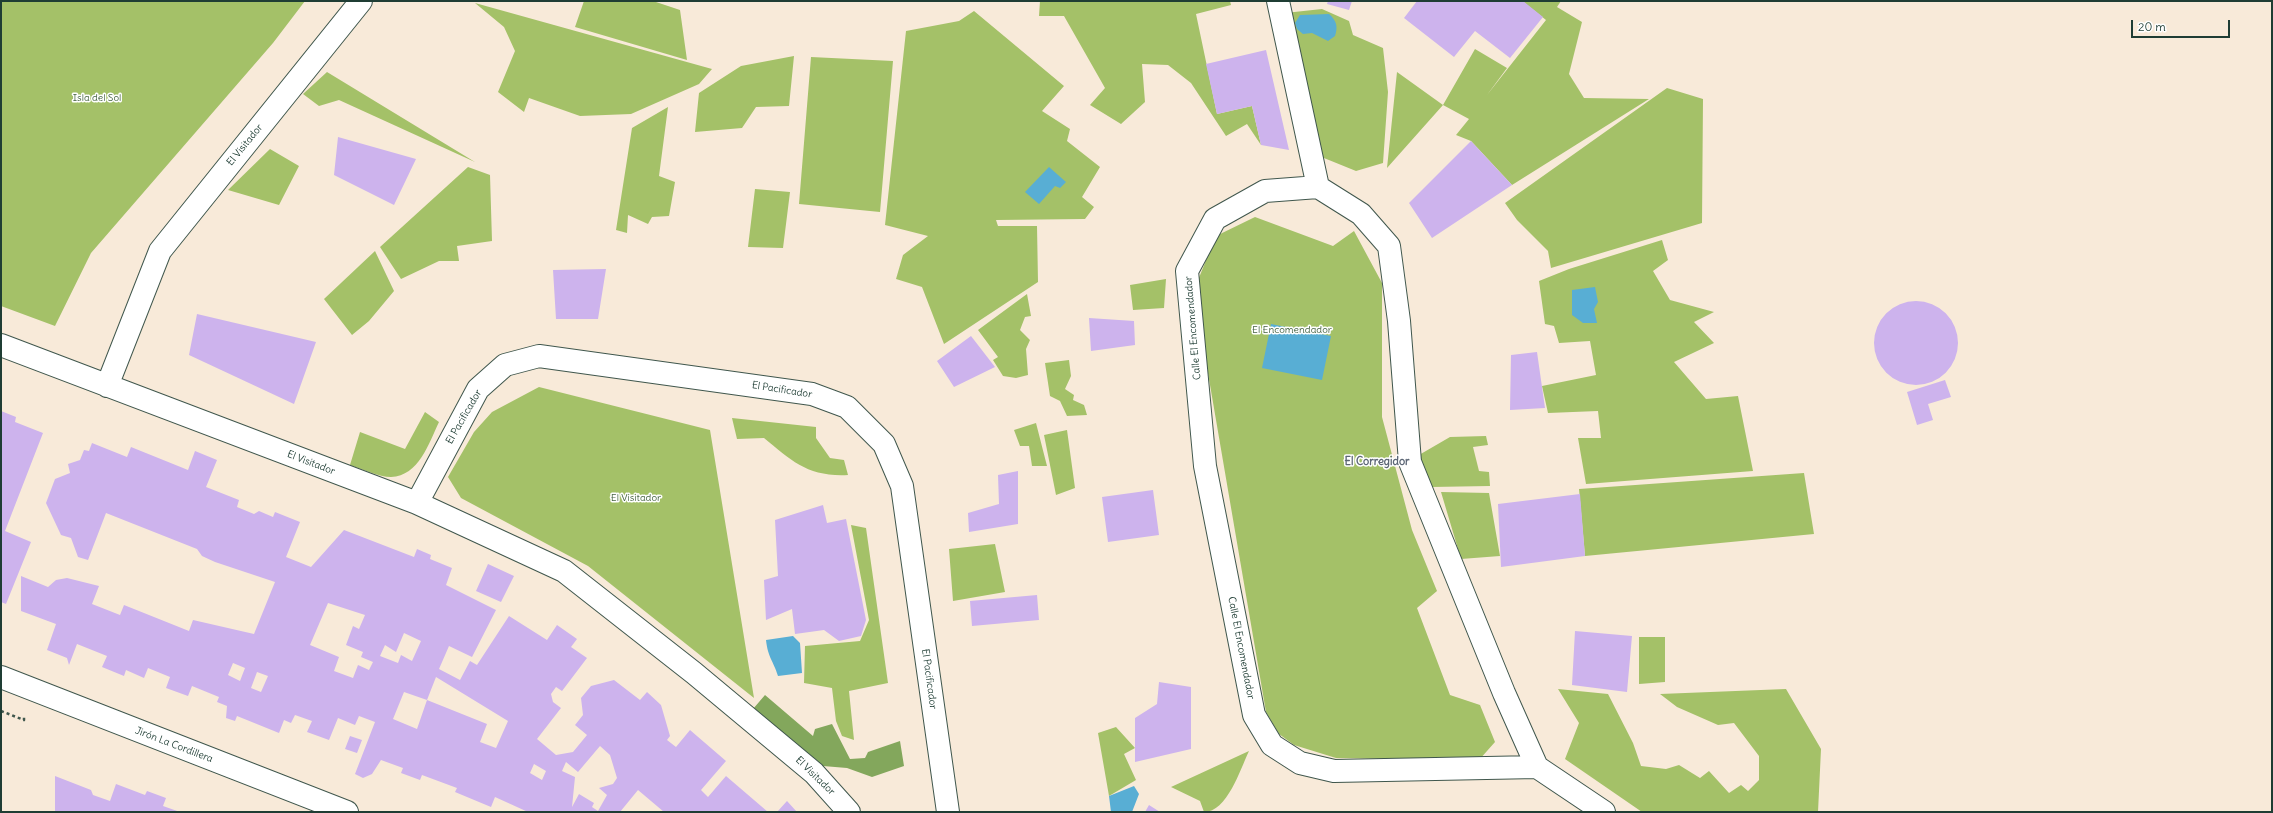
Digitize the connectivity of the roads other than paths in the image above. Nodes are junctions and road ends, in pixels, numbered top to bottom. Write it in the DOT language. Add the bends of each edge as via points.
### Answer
graph roads {
  1 [pos="360,1"];
  2 [pos="1278,1"];
  3 [pos="1318,187"];
  4 [pos="1,345"];
  5 [pos="107,386"];
  6 [pos="416,502"];
  7 [pos="1,677"];
  8 [pos="1537,767"];
  9 [pos="346,812"];
  10 [pos="849,812"];
  11 [pos="948,812"];
  12 [pos="1604,812"];
  1 -- 5 [label="street, El Visitador" via="160,251"];
  2 -- 3 [label="street"];
  3 -- 8 [label="street" via="1361,214 1389,246 1399,321 1410,462 1504,693"];
  3 -- 8 [label="street, Calle El Encomendador" via="1265,191 1215,219 1187,272 1205,466 1254,715 1272,745 1300,763 1334,772"];
  4 -- 5 [label="street, El Visitador"];
  5 -- 6 [label="street, El Visitador"];
  6 -- 10 [label="street, El Visitador" via="564,571 694,673 814,773"];
  6 -- 11 [label="street, El Pacificador" via="478,389 505,365 539,356 812,394 847,407 884,444 902,486"];
  7 -- 9 [label="street, Jirón La Cordillera"];
  8 -- 12 [label="street"];
}
